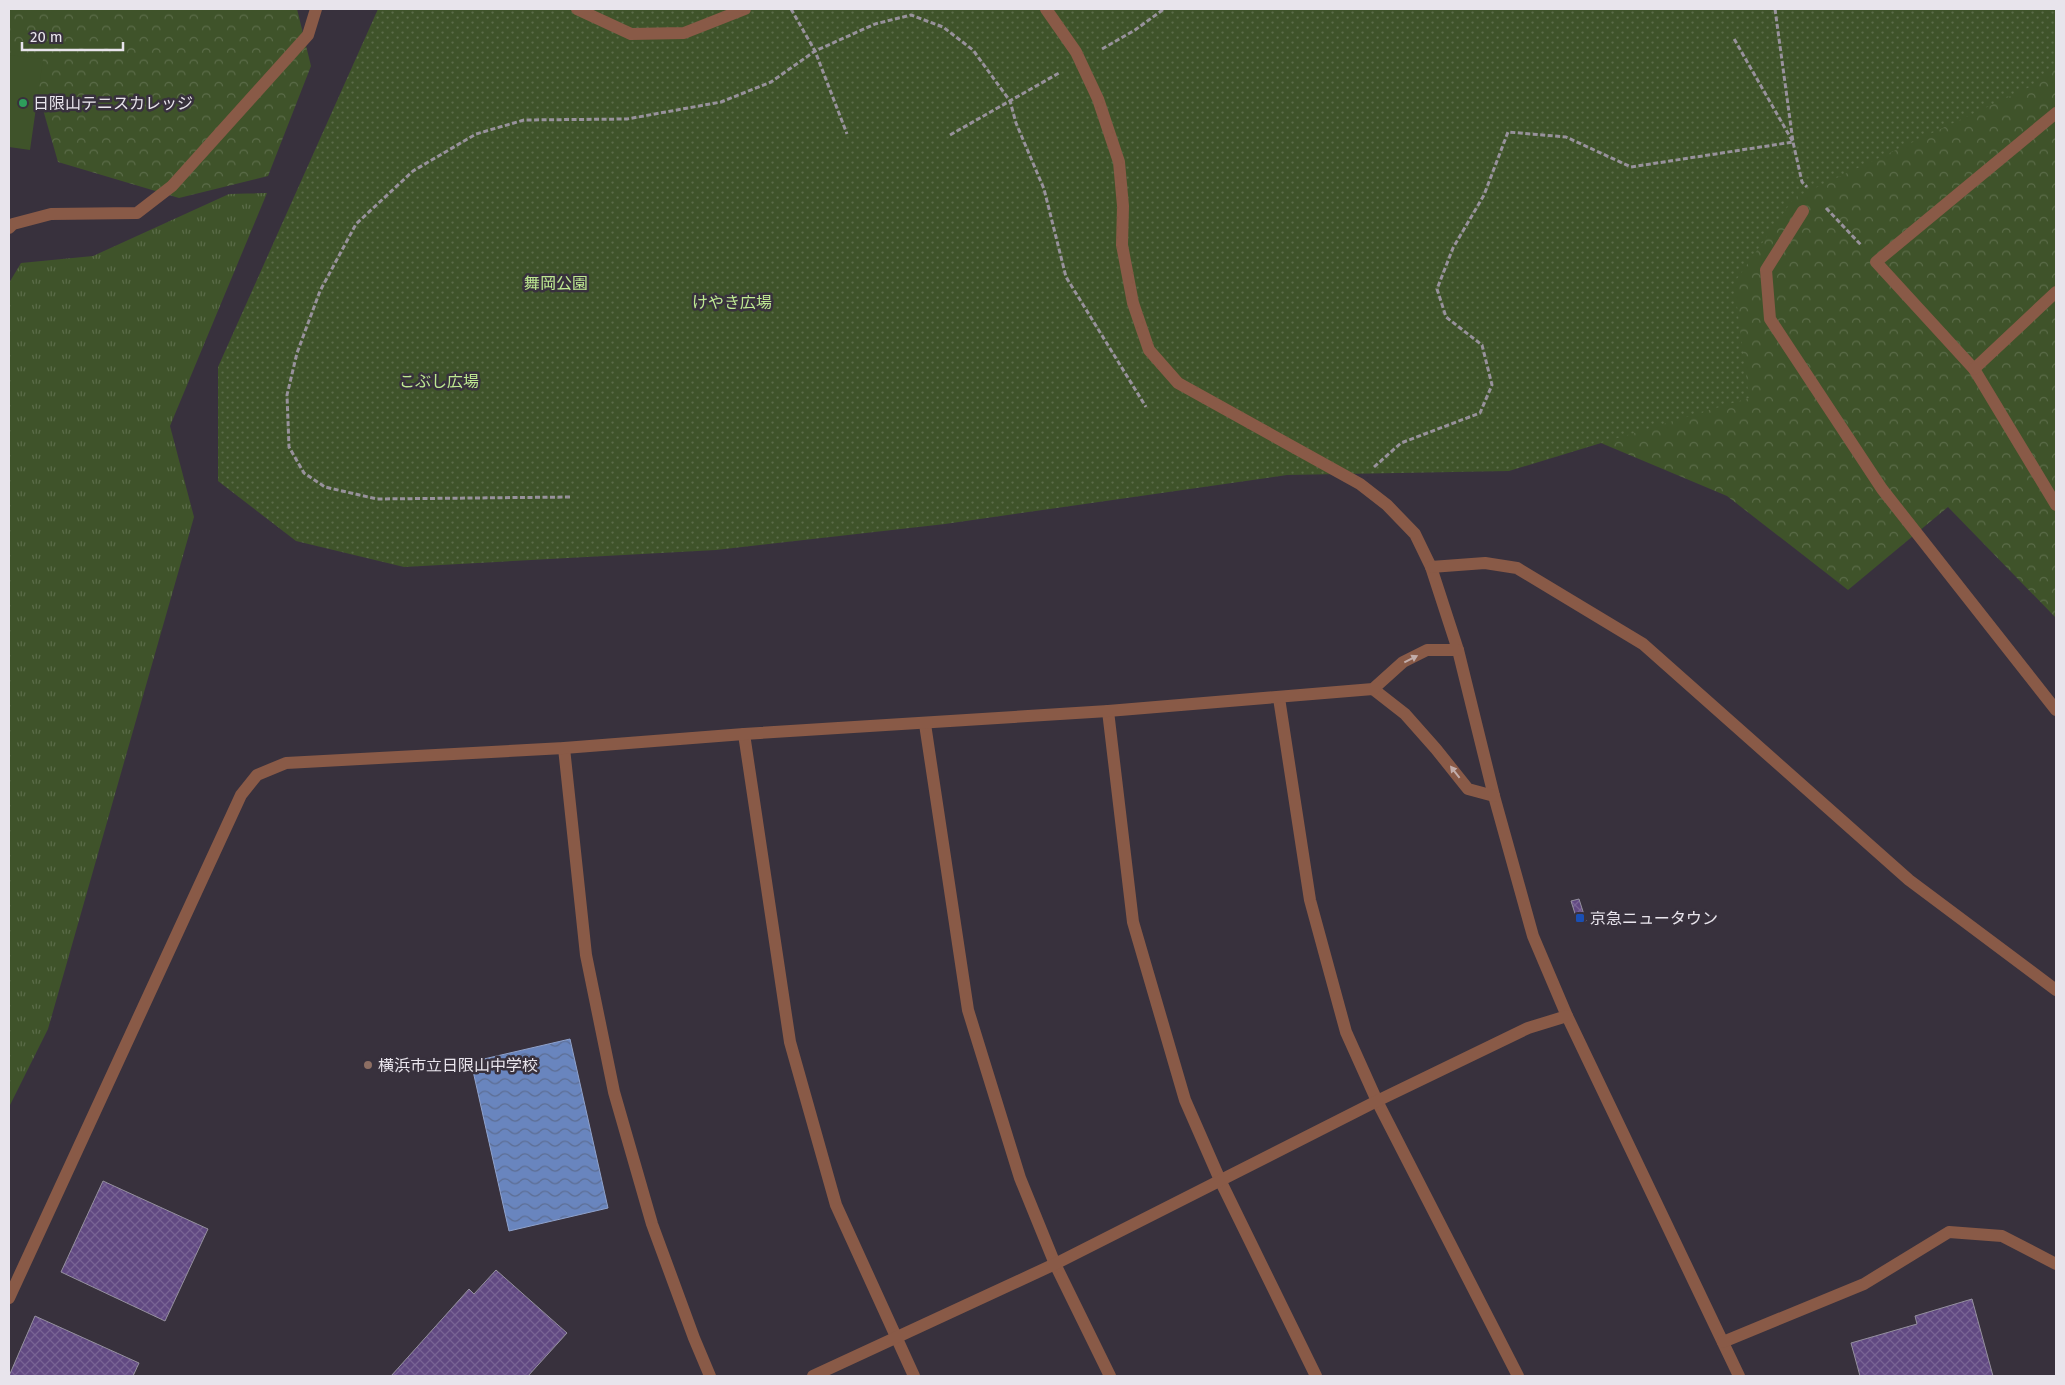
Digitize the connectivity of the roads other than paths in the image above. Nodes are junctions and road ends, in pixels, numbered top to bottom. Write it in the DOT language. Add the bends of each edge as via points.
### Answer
graph roads {
  1 [pos="316,9"];
  2 [pos="577,9"];
  3 [pos="746,9"];
  4 [pos="1046,9"];
  5 [pos="2056,113"];
  6 [pos="1803,211"];
  7 [pos="9,228"];
  8 [pos="2056,292"];
  9 [pos="1974,369"];
  10 [pos="2056,505"];
  11 [pos="1431,567"];
  12 [pos="1458,650"];
  13 [pos="1373,689"];
  14 [pos="1278,698"];
  15 [pos="2056,710"];
  16 [pos="1108,711"];
  17 [pos="925,724"];
  18 [pos="744,734"];
  19 [pos="564,748"];
  20 [pos="1494,796"];
  21 [pos="2056,990"];
  22 [pos="1567,1016"];
  23 [pos="1377,1101"];
  24 [pos="1220,1180"];
  25 [pos="1055,1264"];
  26 [pos="2056,1264"];
  27 [pos="9,1298"];
  28 [pos="896,1337"];
  29 [pos="1723,1342"];
  30 [pos="710,1376"];
  31 [pos="813,1376"];
  32 [pos="914,1376"];
  33 [pos="1110,1376"];
  34 [pos="1316,1376"];
  35 [pos="1518,1376"];
  36 [pos="1739,1376"];
  1 -- 7 [label="street" via="308,35 172,186 137,213 51,214 13,224"];
  2 -- 3 [label="street" via="631,34 684,33"];
  4 -- 11 [label="street" via="1076,52 1098,99 1119,162 1122,245 1133,303 1149,350 1178,384 1360,484 1387,505 1415,534"];
  5 -- 9 [label="street" via="1876,262"];
  6 -- 15 [label="street" via="1766,270 1770,319 1882,489"];
  8 -- 9 [label="street"];
  9 -- 10 [label="street"];
  11 -- 12 [label="street"];
  11 -- 21 [label="street" via="1485,563 1517,568 1643,644 1909,880"];
  13 -- 12 [label="street, one-way" via="1403,662 1427,650"];
  12 -- 20 [label="street"];
  13 -- 14 [label="street"];
  20 -- 13 [label="street, one-way" via="1468,790 1405,714"];
  14 -- 16 [label="street"];
  14 -- 23 [label="street" via="1310,900 1346,1032"];
  16 -- 17 [label="street"];
  16 -- 24 [label="street" via="1133,922 1185,1100"];
  17 -- 18 [label="street"];
  17 -- 25 [label="street" via="968,1010 1020,1178"];
  18 -- 19 [label="street"];
  18 -- 28 [label="street" via="790,1042 836,1205"];
  19 -- 27 [label="street" via="286,763 257,775 241,795"];
  19 -- 30 [label="street" via="586,955 614,1092 652,1224"];
  20 -- 22 [label="street" via="1533,936"];
  22 -- 23 [label="street" via="1528,1028"];
  22 -- 29 [label="street"];
  23 -- 24 [label="street"];
  23 -- 35 [label="street"];
  24 -- 25 [label="street"];
  24 -- 34 [label="street"];
  25 -- 28 [label="street"];
  25 -- 33 [label="street"];
  26 -- 29 [label="street" via="2002,1236 1949,1232 1864,1284"];
  28 -- 31 [label="street"];
  28 -- 32 [label="street"];
  29 -- 36 [label="street"];
}
